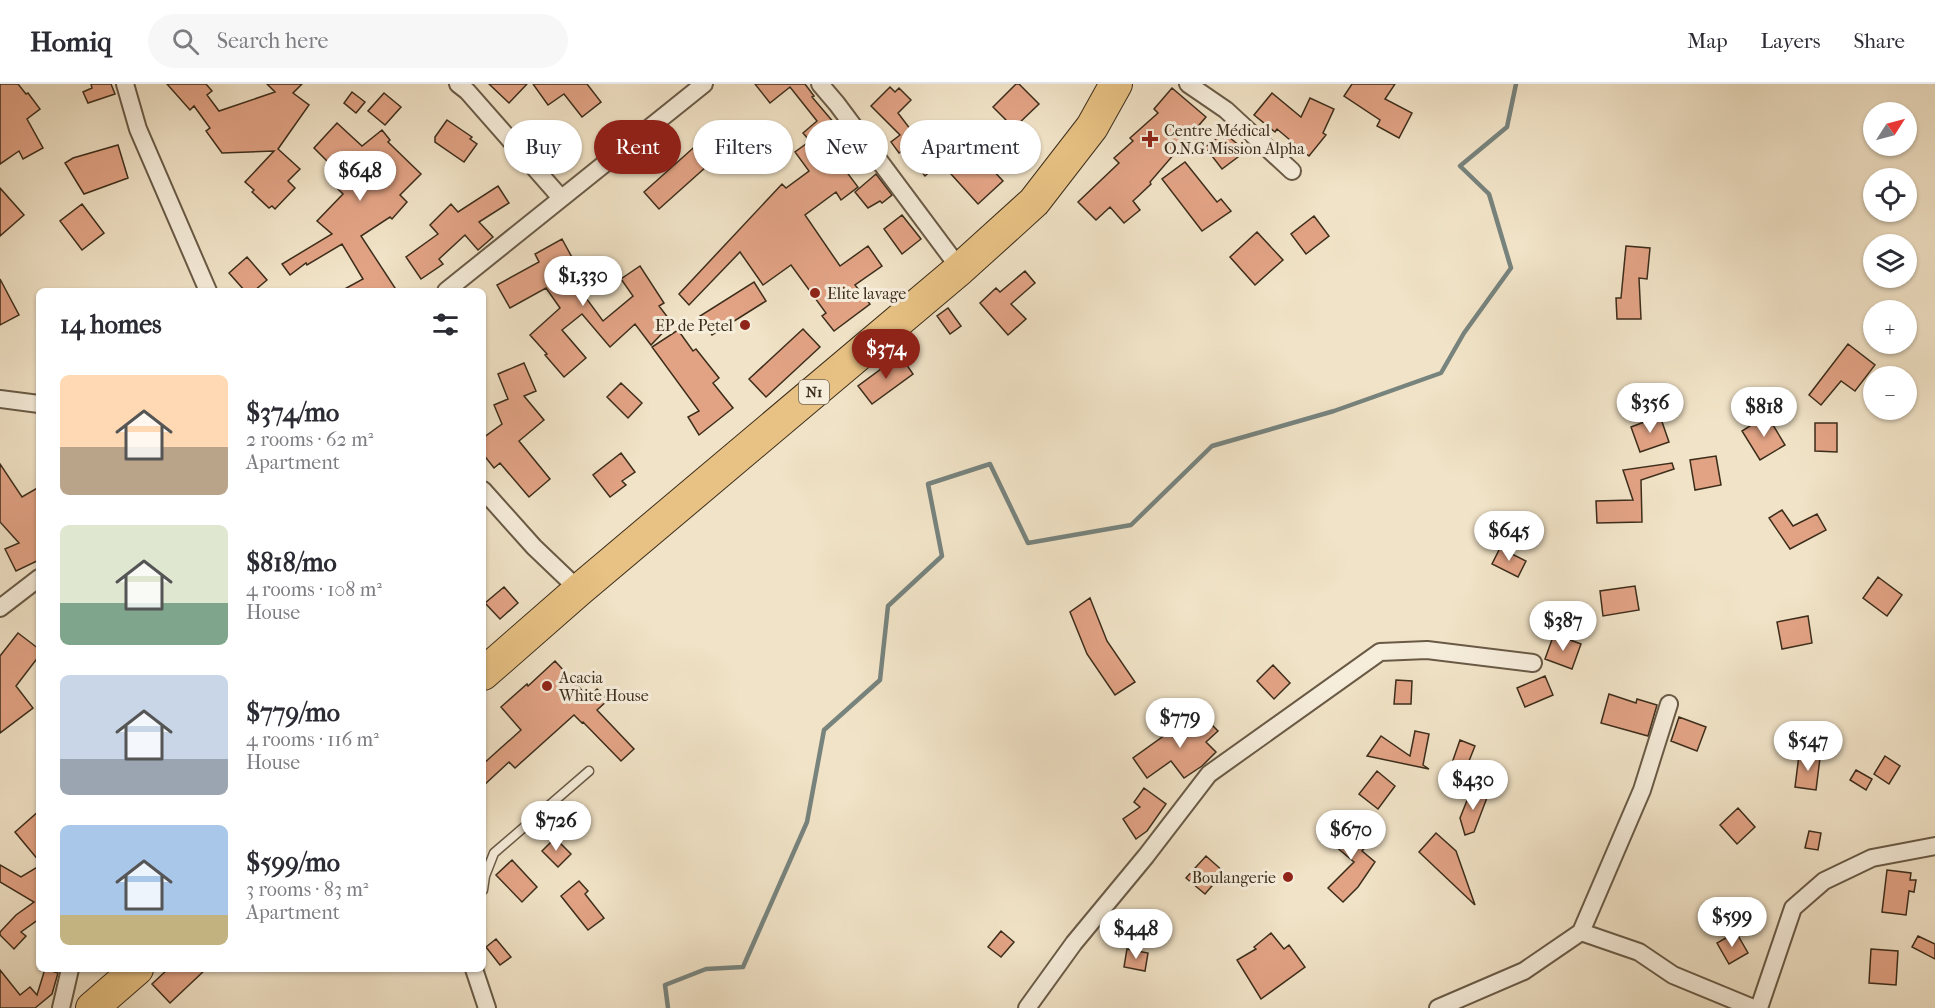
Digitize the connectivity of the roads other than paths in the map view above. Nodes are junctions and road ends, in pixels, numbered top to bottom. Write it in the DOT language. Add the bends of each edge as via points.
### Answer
graph roads {
  1 [pos="125,84"];
  2 [pos="704,84"];
  3 [pos="820,84"];
  4 [pos="1116,84"];
  5 [pos="1188,84"];
  6 [pos="465,86"];
  7 [pos="1292,171"];
  8 [pos="561,198"];
  9 [pos="960,269"];
  10 [pos="207,288"];
  11 [pos="450,288"];
  12 [pos="0,399"];
  13 [pos="36,404"];
  14 [pos="486,493"];
  15 [pos="36,580"];
  16 [pos="579,590"];
  17 [pos="0,608"];
  18 [pos="1533,663"];
  19 [pos="486,671"];
  20 [pos="1669,704"];
  21 [pos="589,771"];
  22 [pos="1935,846"];
  23 [pos="486,873"];
  24 [pos="1581,932"];
  25 [pos="69,972"];
  26 [pos="134,972"];
  27 [pos="475,972"];
  28 [pos="62,1008"];
  29 [pos="92,1008"];
  30 [pos="487,1008"];
  31 [pos="1027,1008"];
  32 [pos="1438,1008"];
  33 [pos="1753,1008"];
  34 [pos="1759,1008"];
  1 -- 10 [label="street" via="138,129"];
  2 -- 8 [label="street"];
  3 -- 9 [label="street"];
  4 -- 9 [label="highway, N1" via="1092,127 1034,202"];
  5 -- 7 [label="street" via="1226,110"];
  6 -- 8 [label="street"];
  8 -- 11 [label="street"];
  9 -- 16 [label="highway, N1"];
  12 -- 13 [label="street"];
  14 -- 16 [label="street"];
  15 -- 17 [label="street"];
  16 -- 19 [label="highway, N1"];
  18 -- 31 [label="street" via="1427,650 1380,652 1209,774"];
  20 -- 24 [label="street" via="1642,790"];
  21 -- 23 [label="lane" via="494,853"];
  22 -- 34 [label="street" via="1872,858 1824,881 1793,908"];
  24 -- 32 [label="street" via="1524,971"];
  24 -- 33 [label="street" via="1639,952 1672,975"];
  25 -- 28 [label="street"];
  26 -- 29 [label="highway"];
  27 -- 30 [label="street"];
}
